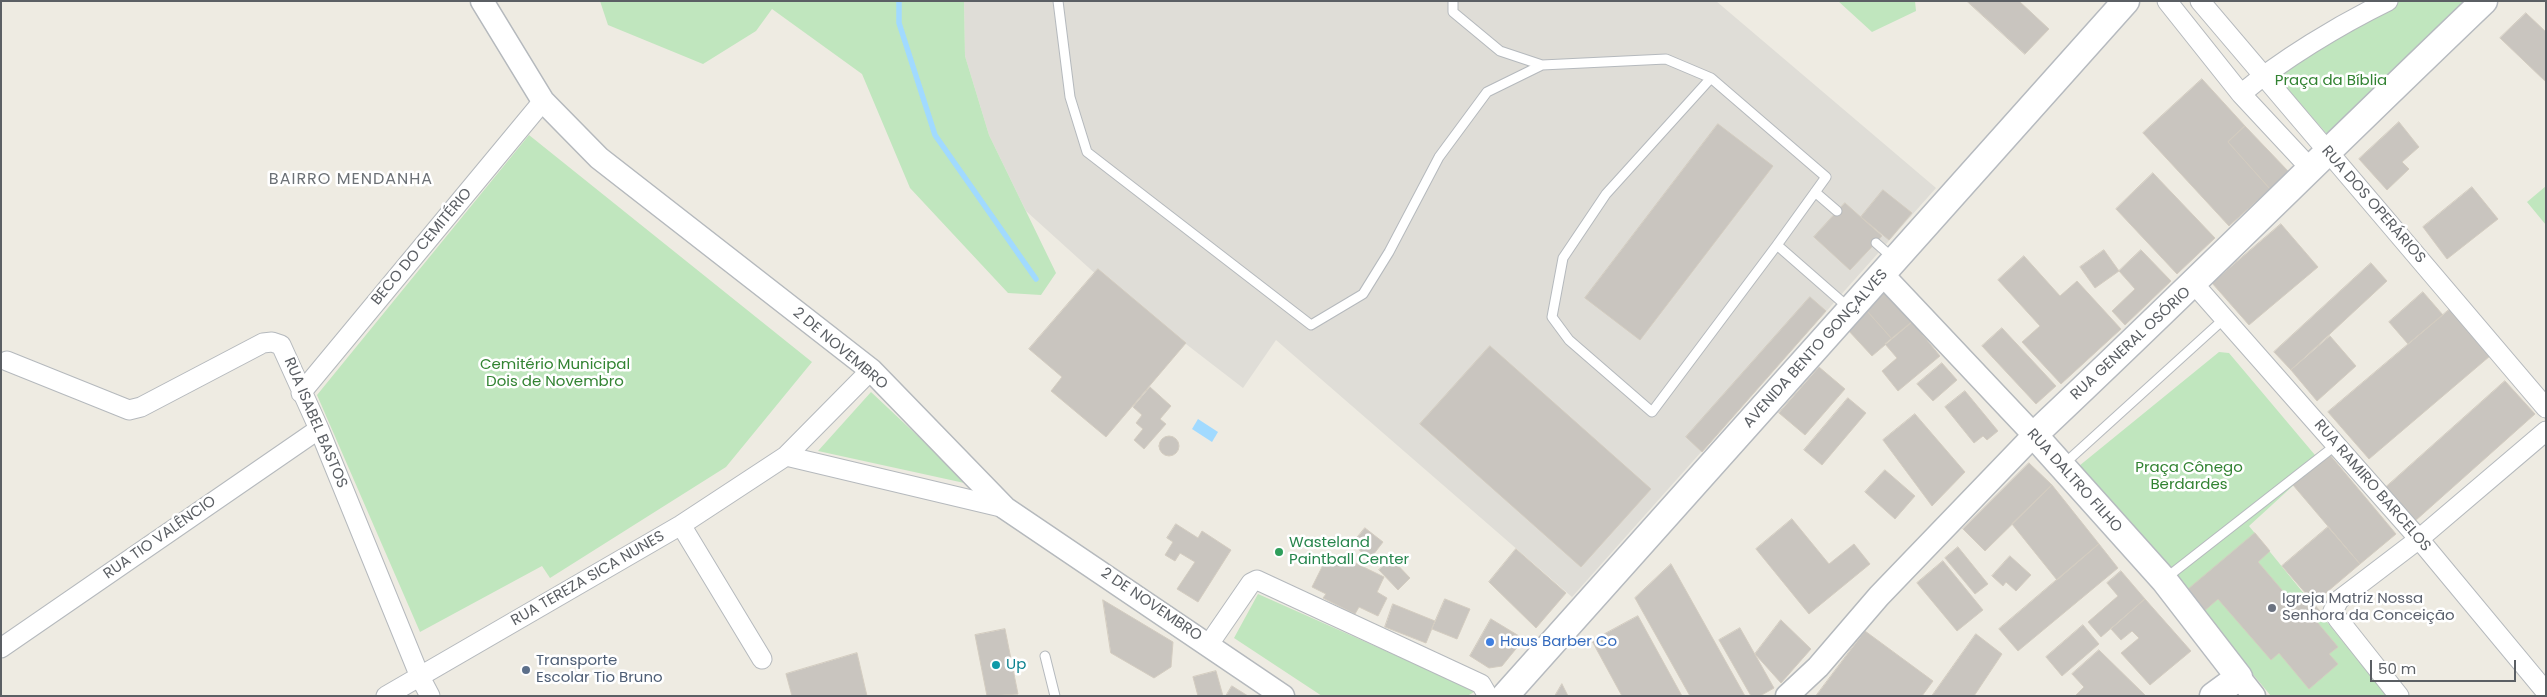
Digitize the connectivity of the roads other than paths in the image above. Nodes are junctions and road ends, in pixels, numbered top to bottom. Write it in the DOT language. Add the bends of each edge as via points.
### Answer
graph roads {
  1 [pos="482,1"];
  2 [pos="1058,1"];
  3 [pos="1453,1"];
  4 [pos="2126,1"];
  5 [pos="2167,1"];
  6 [pos="2200,1"];
  7 [pos="2388,1"];
  8 [pos="2484,1"];
  9 [pos="1542,65"];
  10 [pos="2262,76"];
  11 [pos="1711,78"];
  12 [pos="2241,94"];
  13 [pos="543,101"];
  14 [pos="2319,160"];
  15 [pos="1814,192"];
  16 [pos="1837,211"];
  17 [pos="1876,242"];
  18 [pos="1777,245"];
  19 [pos="1890,268"];
  20 [pos="2194,284"];
  21 [pos="1851,310"];
  22 [pos="2225,318"];
  23 [pos="7,361"];
  24 [pos="871,370"];
  25 [pos="301,393"];
  26 [pos="2546,408"];
  27 [pos="319,429"];
  28 [pos="2546,431"];
  29 [pos="2034,435"];
  30 [pos="2336,445"];
  31 [pos="786,456"];
  32 [pos="2062,466"];
  33 [pos="1005,508"];
  34 [pos="681,525"];
  35 [pos="2419,539"];
  36 [pos="2164,580"];
  37 [pos="1209,644"];
  38 [pos="1,648"];
  39 [pos="1045,656"];
  40 [pos="762,659"];
  41 [pos="420,677"];
  42 [pos="2246,686"];
  43 [pos="2546,692"];
  44 [pos="386,696"];
  45 [pos="430,696"];
  46 [pos="1055,696"];
  47 [pos="1283,696"];
  48 [pos="1488,696"];
  49 [pos="1505,696"];
  50 [pos="1787,696"];
  51 [pos="2214,696"];
  52 [pos="2399,696"];
  1 -- 13 [label="street, 2 DE NOVEMBRO"];
  2 -- 9 [label="lane" via="1070,97 1087,152 1311,325 1363,294 1439,157 1487,92"];
  3 -- 9 [label="lane" via="1453,12 1500,51"];
  4 -- 19 [label="main road, AVENIDA BENTO GONÇALVES"];
  5 -- 12 [label="street, RUA DOS OPERÁRIOS"];
  6 -- 10 [label="street, RUA DOS OPERÁRIOS"];
  7 -- 10 [label="street"];
  8 -- 14 [label="main road, RUA GENERAL OSÓRIO"];
  9 -- 11 [label="lane" via="1666,59"];
  10 -- 12 [label="street"];
  10 -- 14 [label="street, RUA DOS OPERÁRIOS"];
  11 -- 15 [label="lane" via="1826,176"];
  11 -- 18 [label="lane" via="1606,194 1564,258 1552,317 1569,340 1652,412"];
  12 -- 14 [label="street, RUA DOS OPERÁRIOS"];
  13 -- 24 [label="street, 2 DE NOVEMBRO" via="598,158"];
  13 -- 25 [label="street, BECO DO CEMITÉRIO"];
  14 -- 20 [label="main road, RUA GENERAL OSÓRIO"];
  14 -- 26 [label="street, RUA DOS OPERÁRIOS"];
  15 -- 16 [label="lane"];
  15 -- 18 [label="lane"];
  17 -- 19 [label="lane"];
  18 -- 21 [label="lane"];
  19 -- 21 [label="main road, AVENIDA BENTO GONÇALVES"];
  19 -- 29 [label="street, RUA DALTRO FILHO"];
  20 -- 22 [label="street, RUA RAMIRO BARCELOS"];
  20 -- 29 [label="main road, RUA GENERAL OSÓRIO"];
  21 -- 49 [label="main road, AVENIDA BENTO GONÇALVES"];
  22 -- 30 [label="street, RUA RAMIRO BARCELOS"];
  22 -- 32 [label="lane"];
  23 -- 25 [label="street, RUA ISABEL BASTOS" via="129,410 141,407 263,343 272,342 281,345"];
  24 -- 31 [label="street, RUA TEREZA SICA NUNES"];
  24 -- 33 [label="street, 2 DE NOVEMBRO"];
  25 -- 27 [label="street, RUA ISABEL BASTOS"];
  27 -- 38 [label="street, RUA TIO VALÊNCIO"];
  27 -- 41 [label="street, RUA ISABEL BASTOS"];
  28 -- 35 [label="street"];
  29 -- 32 [label="main road, RUA DALTRO FILHO"];
  29 -- 50 [label="street, RUA GENERAL OSÓRIO" via="1879,596 1818,667"];
  30 -- 35 [label="street, RUA RAMIRO BARCELOS"];
  30 -- 36 [label="lane"];
  31 -- 33 [label="street"];
  31 -- 34 [label="street, RUA TEREZA SICA NUNES"];
  32 -- 36 [label="main road, RUA DALTRO FILHO"];
  33 -- 37 [label="street, 2 DE NOVEMBRO"];
  34 -- 40 [label="street"];
  34 -- 41 [label="street, RUA TEREZA SICA NUNES"];
  35 -- 43 [label="street, RUA RAMIRO BARCELOS"];
  35 -- 52 [label="street" via="2339,600 2333,611"];
  36 -- 42 [label="main road, RUA DALTRO FILHO"];
  37 -- 47 [label="street, 2 DE NOVEMBRO"];
  37 -- 48 [label="street" via="1257,580 1481,684"];
  39 -- 46 [label="lane"];
  41 -- 44 [label="street, RUA TEREZA SICA NUNES"];
  41 -- 45 [label="street, RUA ISABEL BASTOS"];
  42 -- 51 [label="main road"];
}
